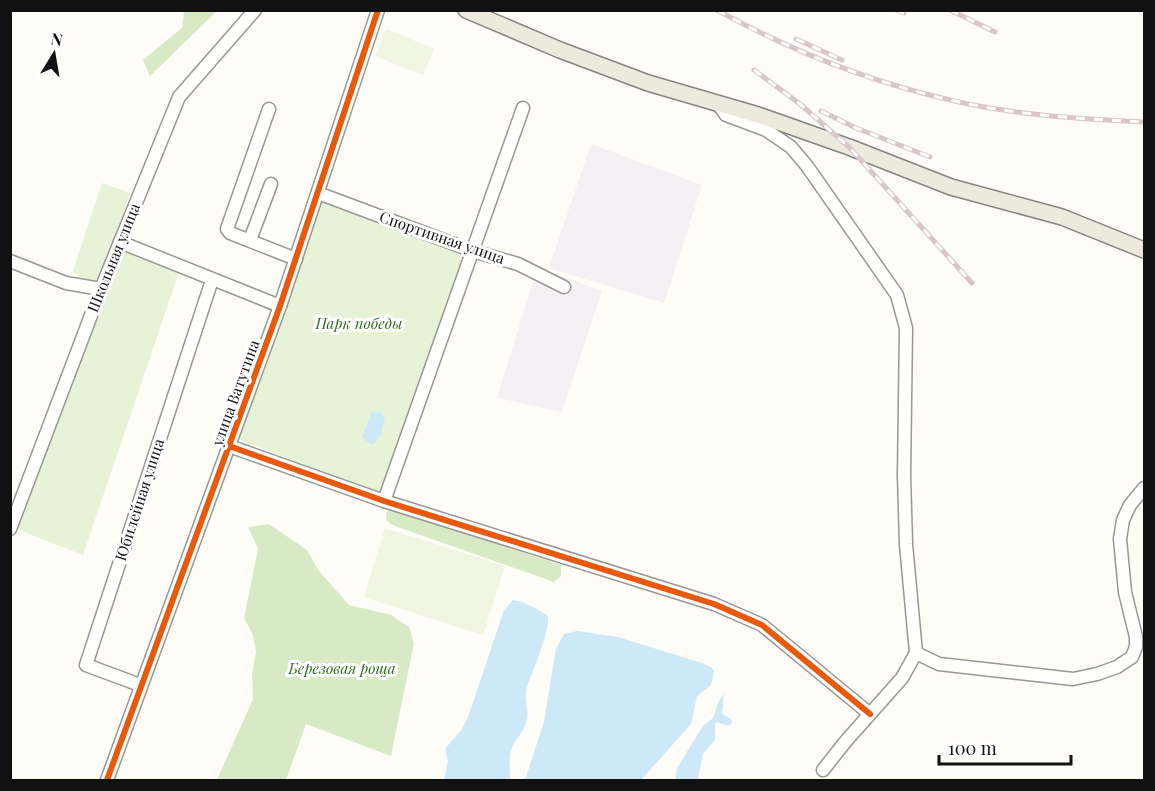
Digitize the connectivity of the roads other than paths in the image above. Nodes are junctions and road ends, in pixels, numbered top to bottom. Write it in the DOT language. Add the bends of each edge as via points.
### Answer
graph roads {
  1 [pos="255,10"];
  2 [pos="378,10"];
  3 [pos="466,10"];
  4 [pos="718,104"];
  5 [pos="523,108"];
  6 [pos="269,109"];
  7 [pos="271,183"];
  8 [pos="318,193"];
  9 [pos="250,240"];
  10 [pos="120,242"];
  11 [pos="1144,250"];
  12 [pos="472,251"];
  13 [pos="296,259"];
  14 [pos="10,261"];
  15 [pos="212,280"];
  16 [pos="564,287"];
  17 [pos="101,289"];
  18 [pos="280,306"];
  19 [pos="229,446"];
  20 [pos="1144,488"];
  21 [pos="384,501"];
  22 [pos="12,522"];
  23 [pos="916,653"];
  24 [pos="140,685"];
  25 [pos="870,714"];
  26 [pos="824,770"];
  27 [pos="106,780"];
  1 -- 10 [label="street, Школьная улица" via="178,97"];
  2 -- 8 [label="street, улица Ватутина"];
  3 -- 4 [label="main road" via="632,77"];
  4 -- 11 [label="main road" via="832,141 951,187 1062,217"];
  4 -- 23 [label="street" via="726,115 766,130 791,147 897,295 906,328 906,544"];
  5 -- 12 [label="street"];
  6 -- 9 [label="street" via="227,225 230,233"];
  7 -- 9 [label="street"];
  8 -- 12 [label="street, Спортивная улица"];
  8 -- 13 [label="street, улица Ватутина"];
  9 -- 13 [label="street"];
  10 -- 15 [label="street"];
  10 -- 17 [label="street, Школьная улица"];
  12 -- 16 [label="street, Спортивная улица" via="518,264"];
  12 -- 21 [label="street"];
  13 -- 18 [label="street, улица Ватутина"];
  14 -- 17 [label="street" via="66,283"];
  15 -- 18 [label="street"];
  15 -- 24 [label="street, Юбилейная улица" via="86,665"];
  17 -- 22 [label="street, Школьная улица"];
  18 -- 19 [label="street, улица Ватутина"];
  19 -- 21 [label="street"];
  19 -- 24 [label="street, улица Ватутина"];
  20 -- 23 [label="street" via="1130,505 1120,539 1125,592 1136,637 1132,657 1118,667 1073,679 939,663"];
  21 -- 25 [label="street" via="740,614 762,626"];
  23 -- 25 [label="street" via="902,678"];
  24 -- 27 [label="street, улица Ватутина"];
  25 -- 26 [label="street"];
}
